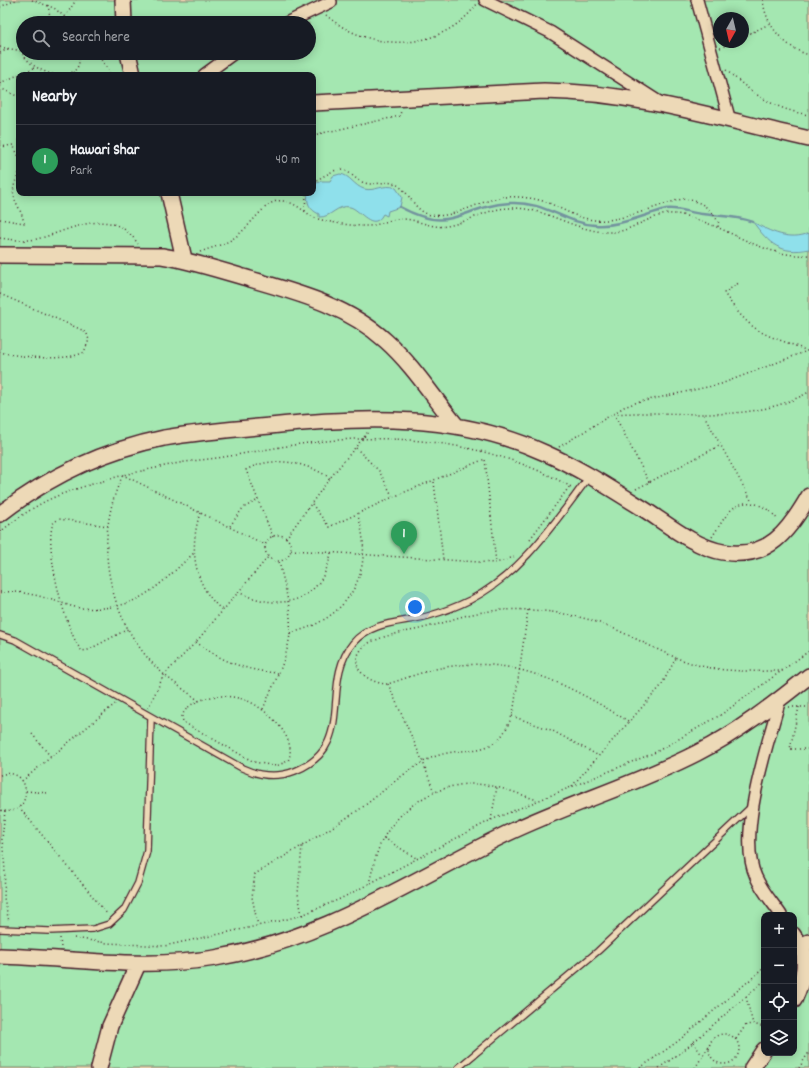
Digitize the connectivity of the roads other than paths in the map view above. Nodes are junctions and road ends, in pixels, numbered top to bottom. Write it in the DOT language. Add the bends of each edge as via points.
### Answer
graph roads {
  1 [pos="123,0"];
  2 [pos="484,0"];
  3 [pos="697,0"];
  4 [pos="331,2"];
  5 [pos="124,16"];
  6 [pos="301,16"];
  7 [pos="130,60"];
  8 [pos="224,60"];
  9 [pos="132,72"];
  10 [pos="208,72"];
  11 [pos="316,103"];
  12 [pos="661,103"];
  13 [pos="730,121"];
  14 [pos="809,139"];
  15 [pos="170,196"];
  16 [pos="0,255"];
  17 [pos="184,259"];
  18 [pos="456,425"];
  19 [pos="590,476"];
  20 [pos="809,496"];
  21 [pos="0,514"];
  22 [pos="0,635"];
  23 [pos="809,676"];
  24 [pos="779,704"];
  25 [pos="151,718"];
  26 [pos="752,806"];
  27 [pos="779,912"];
  28 [pos="0,929"];
  29 [pos="802,940"];
  30 [pos="0,956"];
  31 [pos="138,964"];
  32 [pos="797,993"];
  33 [pos="761,1054"];
  34 [pos="98,1068"];
  35 [pos="458,1068"];
  36 [pos="752,1068"];
  1 -- 5 [label="street"];
  2 -- 12 [label="street" via="550,32"];
  3 -- 13 [label="street"];
  4 -- 6 [label="street"];
  7 -- 9 [label="street"];
  8 -- 10 [label="street"];
  11 -- 12 [label="street" via="571,91 624,96"];
  12 -- 13 [label="street"];
  13 -- 14 [label="street"];
  15 -- 17 [label="street"];
  16 -- 17 [label="street" via="140,255"];
  17 -- 18 [label="street" via="336,307 357,318 387,341 401,356"];
  18 -- 19 [label="street" via="510,438"];
  18 -- 21 [label="street" via="379,418 206,432 165,438 118,451 81,465 48,482"];
  19 -- 20 [label="street" via="682,533 722,552 758,550 778,540"];
  19 -- 25 [label="lane" via="538,545 512,572 487,590 460,605 438,613 374,628 357,639 344,657 337,677 336,717 332,734 323,749 304,767 283,774 251,772"];
  22 -- 25 [label="lane" via="15,640"];
  23 -- 24 [label="street"];
  24 -- 26 [label="street"];
  24 -- 31 [label="street" via="674,765 506,834 380,900 291,940 214,958"];
  25 -- 28 [label="lane" via="146,859 134,893 124,910 113,921 93,929"];
  26 -- 27 [label="street" via="750,833 755,876"];
  26 -- 35 [label="lane" via="598,951"];
  29 -- 32 [label="street" via="805,968"];
  30 -- 31 [label="street"];
  31 -- 34 [label="street" via="110,1026"];
  33 -- 36 [label="street"];
}
